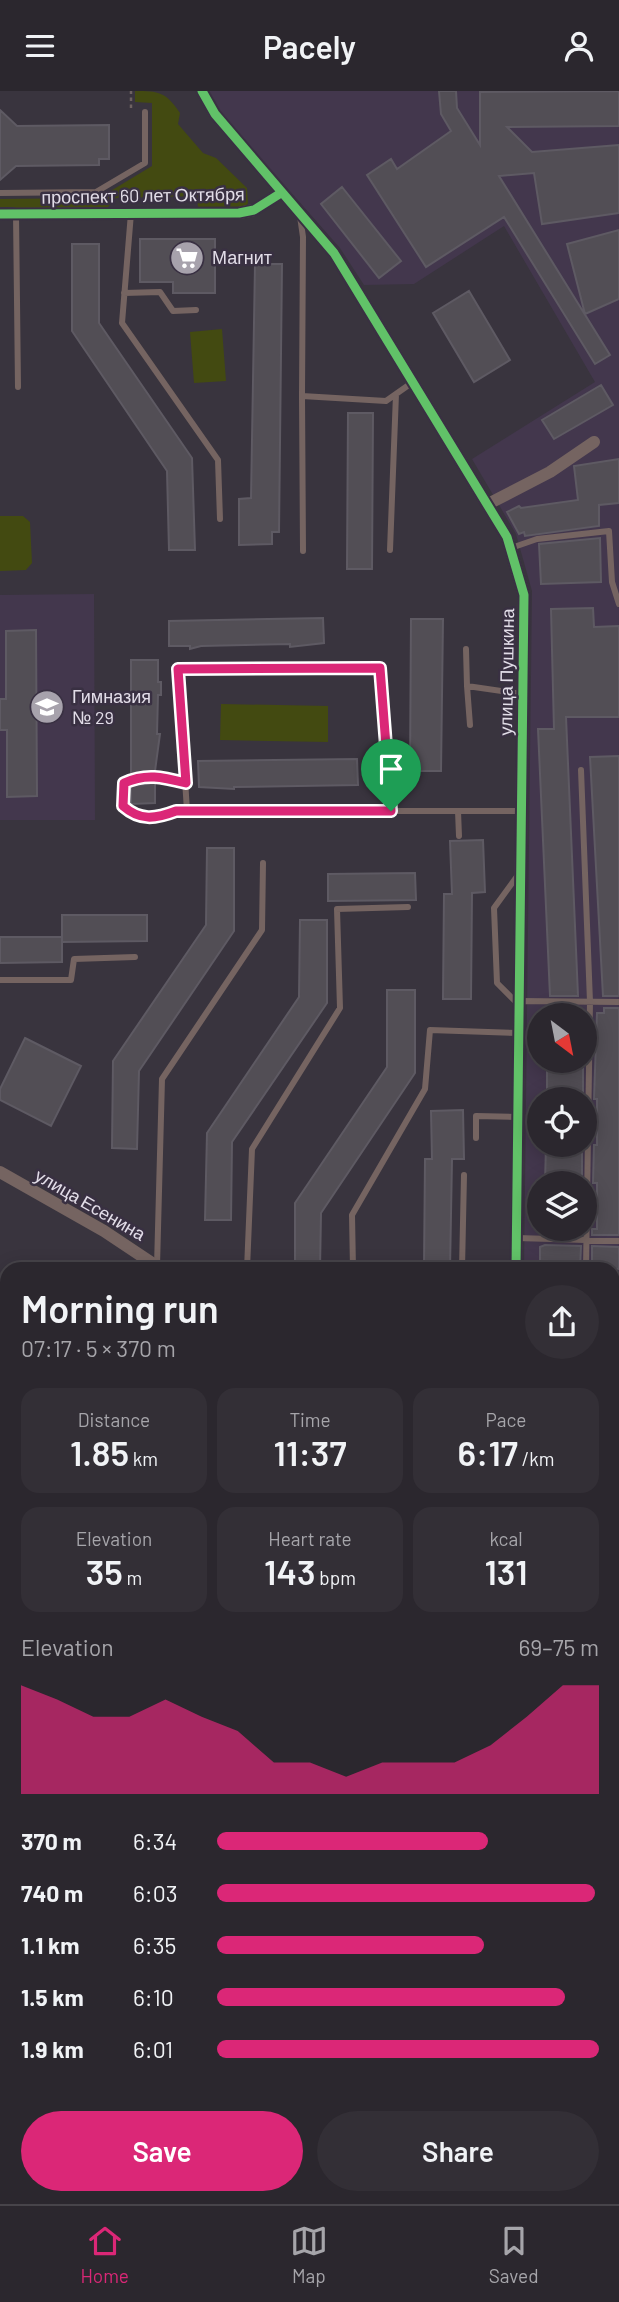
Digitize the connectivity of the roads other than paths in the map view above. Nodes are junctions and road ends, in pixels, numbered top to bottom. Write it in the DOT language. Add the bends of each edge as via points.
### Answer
graph roads {
  1 [pos="202,91"];
  2 [pos="145,112"];
  3 [pos="0,193"];
  4 [pos="281,193"];
  5 [pos="131,213"];
  6 [pos="0,214"];
  7 [pos="16,214"];
  8 [pos="299,215"];
  9 [pos="124,293"];
  10 [pos="196,310"];
  11 [pos="415,381"];
  12 [pos="18,387"];
  13 [pos="396,394"];
  14 [pos="302,396"];
  15 [pos="594,442"];
  16 [pos="488,504"];
  17 [pos="220,519"];
  18 [pos="511,548"];
  19 [pos="390,550"];
  20 [pos="303,551"];
  21 [pos="619,604"];
  22 [pos="466,649"];
  23 [pos="467,686"];
  24 [pos="522,694"];
  25 [pos="470,726"];
  26 [pos="581,770"];
  27 [pos="186,783"];
  28 [pos="187,811"];
  29 [pos="391,811"];
  30 [pos="458,811"];
  31 [pos="520,811"];
  32 [pos="459,836"];
  33 [pos="263,863"];
  34 [pos="520,871"];
  35 [pos="408,907"];
  36 [pos="135,957"];
  37 [pos="0,980"];
  38 [pos="590,1002"];
  39 [pos="619,1002"];
  40 [pos="520,1004"];
  41 [pos="520,1033"];
  42 [pos="519,1117"];
  43 [pos="476,1138"];
  44 [pos="588,1171"];
  45 [pos="0,1172"];
  46 [pos="464,1175"];
  47 [pos="517,1238"];
  48 [pos="527,1238"];
  49 [pos="597,1240"];
  50 [pos="587,1241"];
  51 [pos="619,1241"];
  52 [pos="151,1262"];
  53 [pos="159,1262"];
  54 [pos="247,1262"];
  55 [pos="353,1262"];
  56 [pos="463,1262"];
  57 [pos="516,1262"];
  58 [pos="586,1262"];
  1 -- 4 [label="street, улица Пушкина" via="215,114"];
  2 -- 3 [label="lane" via="145,163 96,192"];
  4 -- 5 [label="street, проспект 60 лет Октября" via="254,210 239,213"];
  4 -- 8 [label="street, улица Пушкина"];
  5 -- 7 [label="street, проспект 60 лет Октября"];
  5 -- 9 [label="lane"];
  6 -- 7 [label="street, проспект 60 лет Октября"];
  7 -- 12 [label="lane"];
  8 -- 11 [label="street, улица Пушкина" via="334,253"];
  8 -- 14 [label="lane" via="303,237"];
  9 -- 10 [label="lane" via="160,292 173,311"];
  9 -- 17 [label="lane" via="122,323 218,460"];
  11 -- 13 [label="lane"];
  11 -- 16 [label="street, улица Пушкина"];
  13 -- 14 [label="lane" via="386,401"];
  13 -- 19 [label="lane"];
  14 -- 20 [label="lane"];
  15 -- 16 [label="street" via="550,473"];
  16 -- 18 [label="street, улица Пушкина"];
  18 -- 21 [label="lane" via="537,538 609,531 612,582"];
  18 -- 24 [label="street, улица Пушкина" via="524,594"];
  22 -- 23 [label="lane"];
  23 -- 24 [label="lane"];
  23 -- 25 [label="lane"];
  24 -- 31 [label="street, улица Пушкина"];
  26 -- 38 [label="lane"];
  27 -- 28 [label="lane"];
  27 -- 28 [label="lane" via="150,774 136,778 124,783 123,806 135,816 151,818"];
  27 -- 29 [label="lane" via="178,669 380,668"];
  28 -- 29 [label="lane"];
  29 -- 30 [label="lane"];
  30 -- 31 [label="lane"];
  30 -- 32 [label="lane"];
  31 -- 34 [label="street, улица Пушкина"];
  33 -- 53 [label="lane" via="262,930 162,1079"];
  34 -- 40 [label="street, улица Пушкина"];
  34 -- 40 [label="lane" via="494,908 497,983"];
  35 -- 54 [label="lane" via="337,909 341,1008 252,1149"];
  36 -- 37 [label="lane" via="75,959 71,980"];
  38 -- 39 [label="lane"];
  38 -- 40 [label="lane"];
  38 -- 44 [label="lane"];
  40 -- 41 [label="street, улица Пушкина"];
  41 -- 42 [label="street, улица Пушкина"];
  41 -- 55 [label="lane" via="430,1030 425,1089 352,1215"];
  42 -- 43 [label="lane" via="477,1116"];
  42 -- 47 [label="street, улица Пушкина"];
  45 -- 52 [label="street, улица Есенина"];
  46 -- 56 [label="lane"];
  47 -- 48 [label="lane"];
  47 -- 57 [label="street, улица Пушкина"];
  49 -- 51 [label="lane"];
  50 -- 58 [label="lane"];
}
